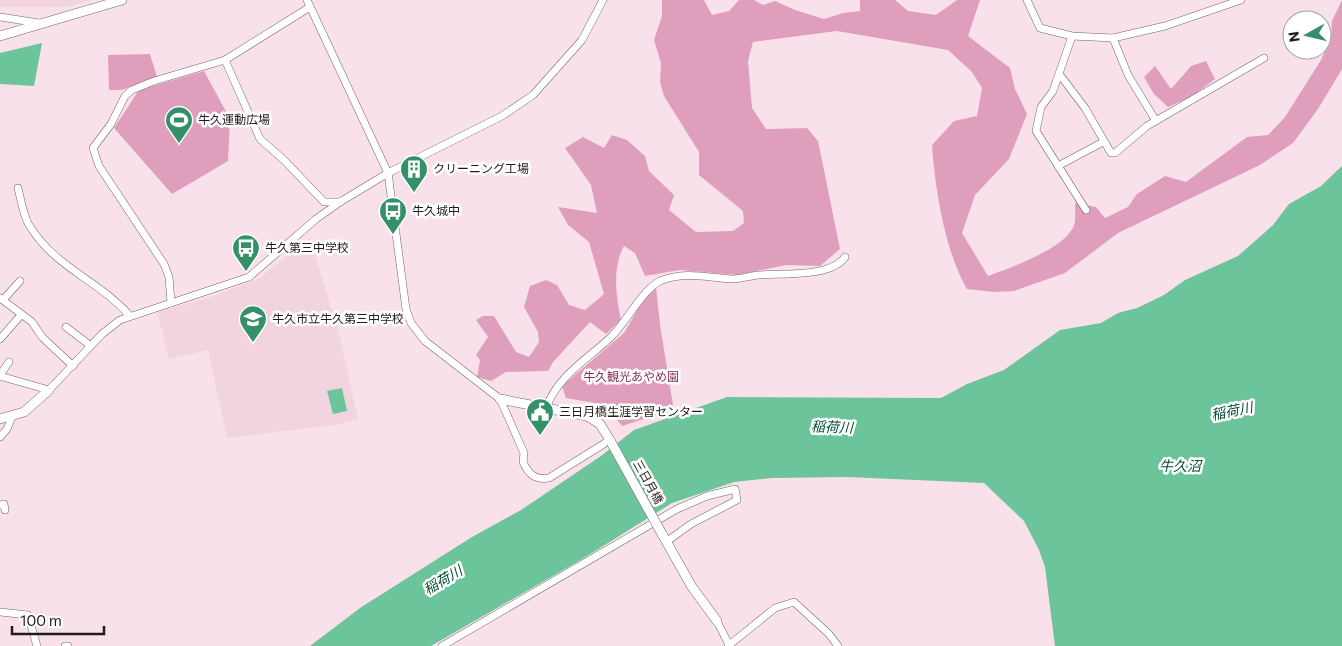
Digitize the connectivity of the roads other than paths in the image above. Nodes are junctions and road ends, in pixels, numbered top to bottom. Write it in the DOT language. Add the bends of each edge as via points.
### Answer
graph roads {
  1 [pos="122,0"];
  2 [pos="603,0"];
  3 [pos="1028,0"];
  4 [pos="1241,0"];
  5 [pos="309,4"];
  6 [pos="0,17"];
  7 [pos="44,24"];
  8 [pos="0,36"];
  9 [pos="1072,36"];
  10 [pos="1113,38"];
  11 [pos="1264,58"];
  12 [pos="225,60"];
  13 [pos="1060,75"];
  14 [pos="1156,121"];
  15 [pos="1104,142"];
  16 [pos="1058,166"];
  17 [pos="388,173"];
  18 [pos="18,188"];
  19 [pos="340,202"];
  20 [pos="1086,210"];
  21 [pos="845,257"];
  22 [pos="20,281"];
  23 [pos="1,299"];
  24 [pos="171,303"];
  25 [pos="21,315"];
  26 [pos="130,316"];
  27 [pos="66,327"];
  28 [pos="0,340"];
  29 [pos="91,346"];
  30 [pos="9,362"];
  31 [pos="72,366"];
  32 [pos="0,376"];
  33 [pos="50,390"];
  34 [pos="500,400"];
  35 [pos="546,408"];
  36 [pos="12,417"];
  37 [pos="0,419"];
  38 [pos="0,437"];
  39 [pos="611,441"];
  40 [pos="666,542"];
  41 [pos="0,612"];
  42 [pos="717,621"];
  43 [pos="728,645"];
  44 [pos="37,646"];
  45 [pos="442,646"];
  46 [pos="838,646"];
  1 -- 7 [label="street"];
  2 -- 17 [label="street" via="582,40 533,95 502,116"];
  3 -- 9 [label="street" via="1040,28"];
  4 -- 10 [label="street" via="1165,26"];
  5 -- 12 [label="street"];
  5 -- 17 [label="street"];
  6 -- 7 [label="street"];
  7 -- 8 [label="street"];
  9 -- 10 [label="street"];
  9 -- 13 [label="street"];
  10 -- 14 [label="street" via="1128,75"];
  11 -- 14 [label="street"];
  12 -- 19 [label="street" via="260,139 324,202"];
  12 -- 24 [label="street" via="132,90 93,148 99,166 164,264"];
  13 -- 15 [label="street" via="1085,108"];
  13 -- 16 [label="street" via="1041,107 1036,131"];
  14 -- 15 [label="street" via="1116,153 1111,153"];
  15 -- 16 [label="street"];
  16 -- 20 [label="street"];
  17 -- 19 [label="street"];
  17 -- 34 [label="street" via="406,309 411,323 425,341"];
  18 -- 26 [label="street" via="28,224 50,254 117,301"];
  19 -- 24 [label="street" via="249,277"];
  21 -- 35 [label="street" via="834,266 817,272 733,279 678,275 659,282 648,290 610,338 562,381"];
  22 -- 23 [label="street"];
  23 -- 25 [label="street"];
  24 -- 26 [label="street"];
  25 -- 28 [label="street"];
  25 -- 31 [label="street" via="32,322 42,337"];
  26 -- 29 [label="street" via="112,326"];
  27 -- 29 [label="street"];
  29 -- 31 [label="street"];
  30 -- 32 [label="street"];
  31 -- 33 [label="street"];
  32 -- 33 [label="street"];
  33 -- 36 [label="street" via="24,412"];
  34 -- 35 [label="street, 三日月橋"];
  34 -- 39 [label="street" via="524,453 527,471 540,479 549,478"];
  35 -- 39 [label="street, 三日月橋" via="587,416 600,424"];
  36 -- 37 [label="street"];
  36 -- 38 [label="street"];
  39 -- 40 [label="street, 三日月橋, bridge"];
  40 -- 42 [label="street, 三日月橋" via="692,587"];
  40 -- 45 [label="street" via="691,524 737,500 735,489 707,496 677,509"];
  41 -- 44 [label="street" via="28,615"];
  42 -- 43 [label="street"];
  43 -- 46 [label="street" via="775,608 794,602"];
}
